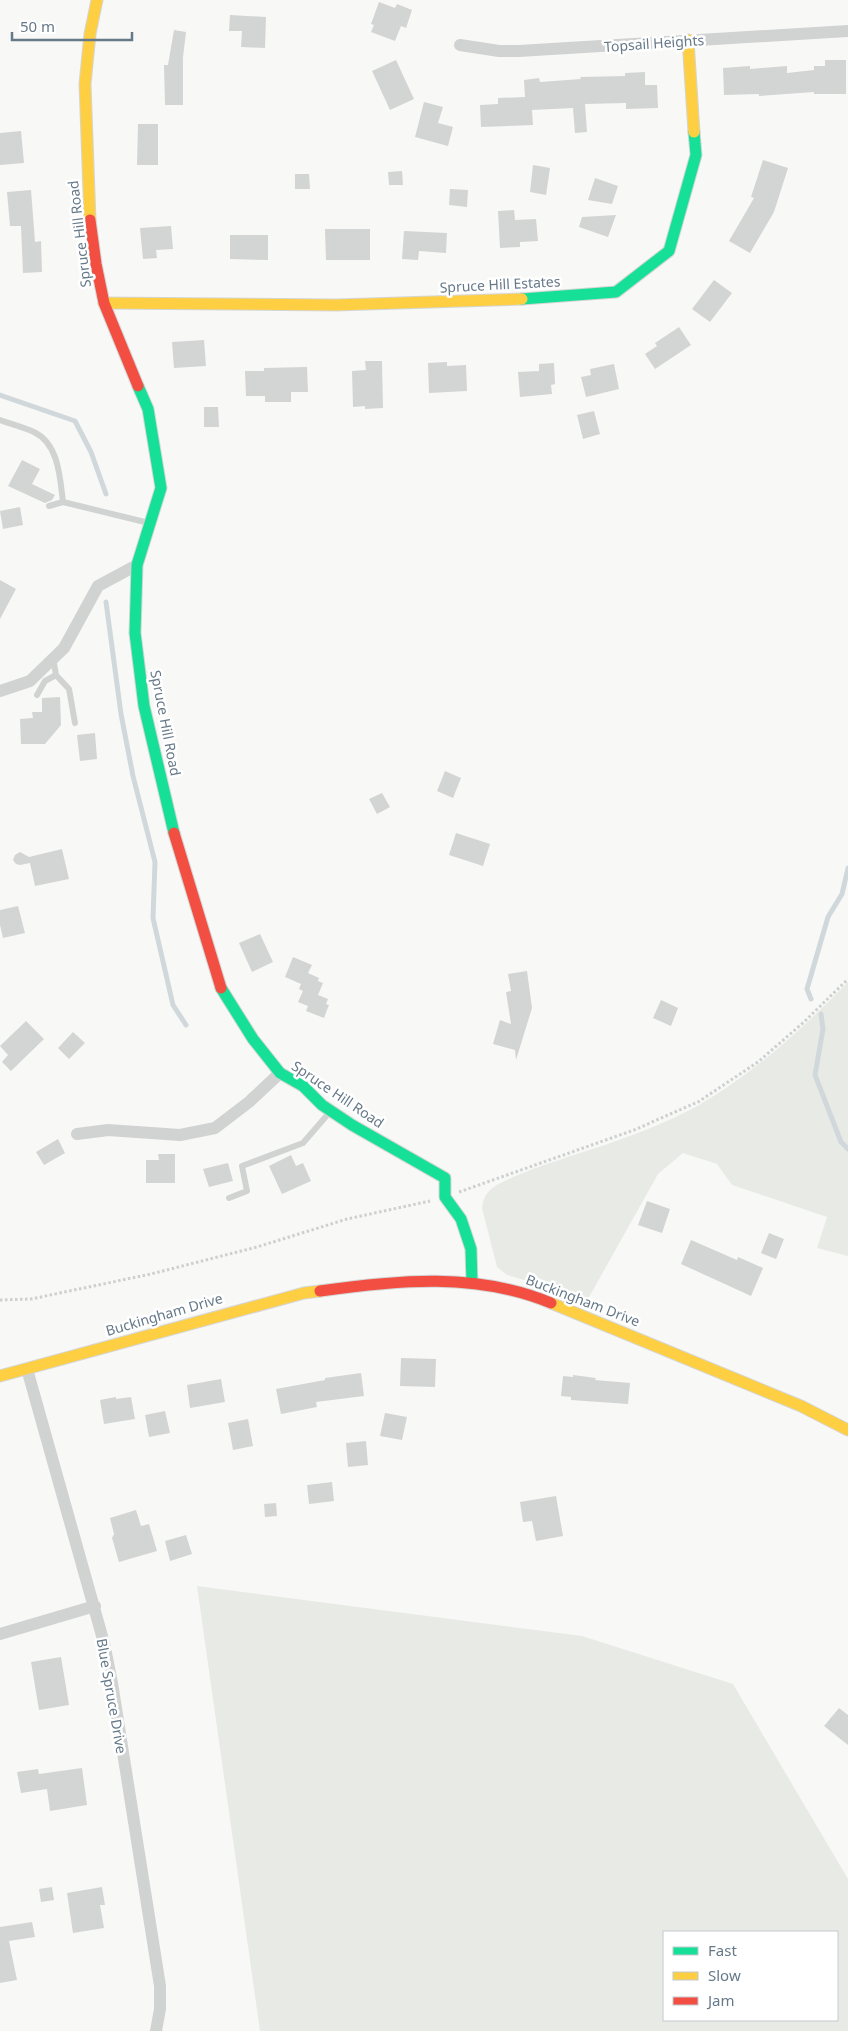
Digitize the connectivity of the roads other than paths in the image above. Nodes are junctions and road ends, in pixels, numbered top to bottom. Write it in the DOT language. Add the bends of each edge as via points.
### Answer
graph roads {
  1 [pos="97,0"];
  2 [pos="848,31"];
  3 [pos="688,40"];
  4 [pos="460,45"];
  5 [pos="104,303"];
  6 [pos="0,420"];
  7 [pos="63,502"];
  8 [pos="49,506"];
  9 [pos="150,523"];
  10 [pos="137,565"];
  11 [pos="53,658"];
  12 [pos="56,675"];
  13 [pos="0,691"];
  14 [pos="36,695"];
  15 [pos="75,723"];
  16 [pos="280,1073"];
  17 [pos="331,1111"];
  18 [pos="77,1134"];
  19 [pos="228,1198"];
  20 [pos="472,1283"];
  21 [pos="27,1369"];
  22 [pos="0,1376"];
  23 [pos="848,1430"];
  24 [pos="95,1606"];
  25 [pos="0,1634"];
  26 [pos="156,2031"];
  1 -- 5 [label="street, Spruce Hill Road" via="88,50 85,113 91,228"];
  2 -- 3 [label="street, Topsail Heights"];
  3 -- 4 [label="street, Topsail Heights" via="519,51"];
  3 -- 5 [label="street, Spruce Hill Estates" via="696,156 669,251 616,292 492,301 354,304"];
  5 -- 9 [label="street, Spruce Hill Road" via="148,409 161,488"];
  6 -- 7 [label="lane" via="35,432 53,450"];
  7 -- 8 [label="lane"];
  7 -- 9 [label="lane"];
  9 -- 10 [label="street, Spruce Hill Road"];
  10 -- 11 [label="street" via="98,586 64,648"];
  10 -- 16 [label="street, Spruce Hill Road" via="135,633 144,706 170,820 219,984 253,1040"];
  11 -- 12 [label="lane"];
  11 -- 13 [label="street" via="30,681"];
  12 -- 14 [label="lane" via="45,680"];
  12 -- 15 [label="lane" via="69,689"];
  16 -- 17 [label="street, Spruce Hill Road" via="303,1086"];
  16 -- 18 [label="street" via="215,1128 180,1135 108,1130"];
  17 -- 19 [label="lane" via="303,1143 242,1166 247,1191"];
  17 -- 20 [label="street, Spruce Hill Road" via="445,1178 445,1197 461,1219 468,1239"];
  20 -- 21 [label="street, Buckingham Drive" via="383,1282 304,1293"];
  20 -- 23 [label="street, Buckingham Drive" via="524,1292 795,1403"];
  21 -- 22 [label="street, Buckingham Drive"];
  21 -- 24 [label="street, Blue Spruce Drive"];
  24 -- 25 [label="street"];
  24 -- 26 [label="street, Blue Spruce Drive" via="112,1683 160,1986"];
}
